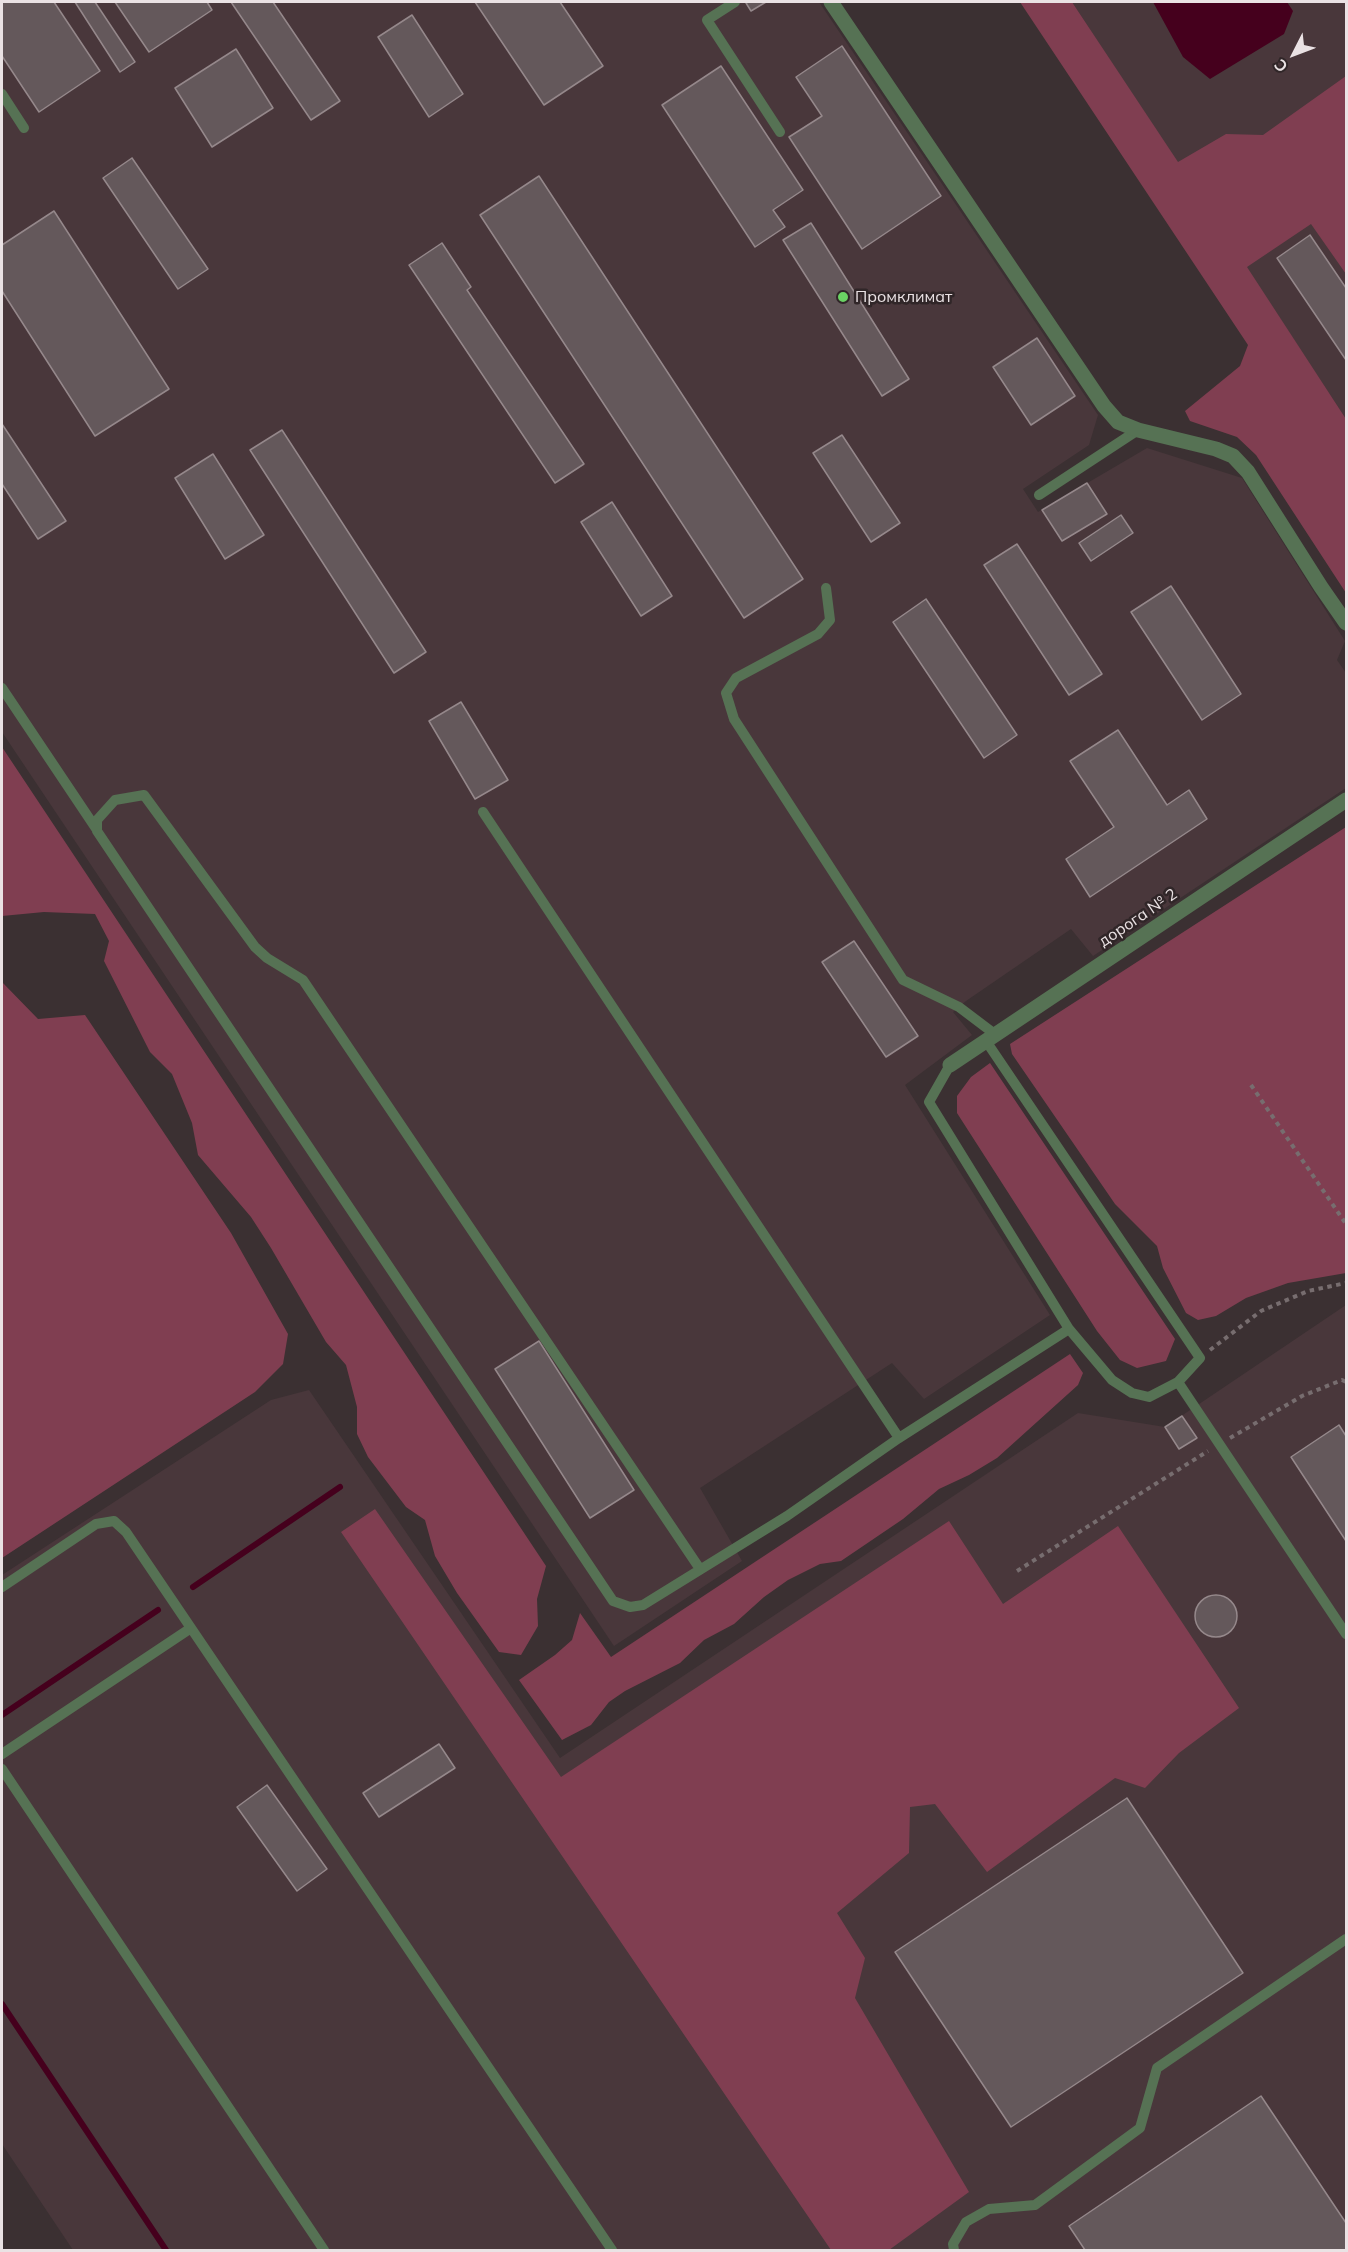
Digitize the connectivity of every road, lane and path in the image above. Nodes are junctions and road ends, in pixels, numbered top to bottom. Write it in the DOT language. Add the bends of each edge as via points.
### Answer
graph roads {
  1 [pos="735,2"];
  2 [pos="831,2"];
  3 [pos="2,94"];
  4 [pos="24,128"];
  5 [pos="780,132"];
  6 [pos="1138,430"];
  7 [pos="1039,495"];
  8 [pos="826,588"];
  9 [pos="1347,623"];
  10 [pos="2,687"];
  11 [pos="1347,800"];
  12 [pos="483,812"];
  13 [pos="97,831"];
  14 [pos="991,1038"];
  15 [pos="950,1065"];
  16 [pos="1251,1085"];
  17 [pos="1347,1224"];
  18 [pos="1347,1282"];
  19 [pos="1069,1329"];
  20 [pos="1200,1358"];
  21 [pos="1178,1382"];
  22 [pos="1347,1382"];
  23 [pos="899,1438"];
  24 [pos="1221,1443"];
  25 [pos="700,1569"];
  26 [pos="1017,1571"];
  27 [pos="2,1587"];
  28 [pos="191,1628"];
  29 [pos="1347,1634"];
  30 [pos="2,1754"];
  31 [pos="2,1769"];
  32 [pos="1347,1939"];
  33 [pos="324,2250"];
  34 [pos="612,2250"];
  35 [pos="954,2250"];
  1 -- 5 [label="lane" via="707,20"];
  2 -- 6 [label="street" via="1104,406 1118,422"];
  3 -- 4 [label="lane"];
  6 -- 7 [label="lane"];
  6 -- 9 [label="street" via="1233,456 1248,472"];
  8 -- 14 [label="lane" via="830,620 818,634 736,678 726,693 734,719 903,980 959,1007"];
  10 -- 13 [label="lane"];
  11 -- 14 [label="street, дорога № 2"];
  12 -- 23 [label="lane"];
  13 -- 25 [label="lane" via="97,820 115,800 144,795 255,947 303,980"];
  13 -- 25 [label="lane" via="613,1601 630,1607 643,1605"];
  14 -- 15 [label="street, дорога № 2"];
  14 -- 20 [label="lane"];
  15 -- 19 [label="lane" via="929,1102"];
  16 -- 17 [label="path"];
  18 -- 20 [label="path" via="1308,1291 1261,1311"];
  19 -- 21 [label="lane" via="1112,1380 1132,1393 1149,1397"];
  19 -- 23 [label="lane"];
  20 -- 21 [label="lane"];
  21 -- 24 [label="lane"];
  22 -- 24 [label="path" via="1342,1380 1302,1396"];
  23 -- 25 [label="lane" via="787,1516"];
  24 -- 26 [label="path"];
  24 -- 29 [label="lane"];
  27 -- 28 [label="lane" via="96,1524 114,1521 126,1532"];
  28 -- 30 [label="lane"];
  28 -- 34 [label="lane"];
  31 -- 33 [label="lane"];
  32 -- 35 [label="lane" via="1157,2068 1140,2128 1035,2205 989,2209 966,2222 953,2244"];
}
